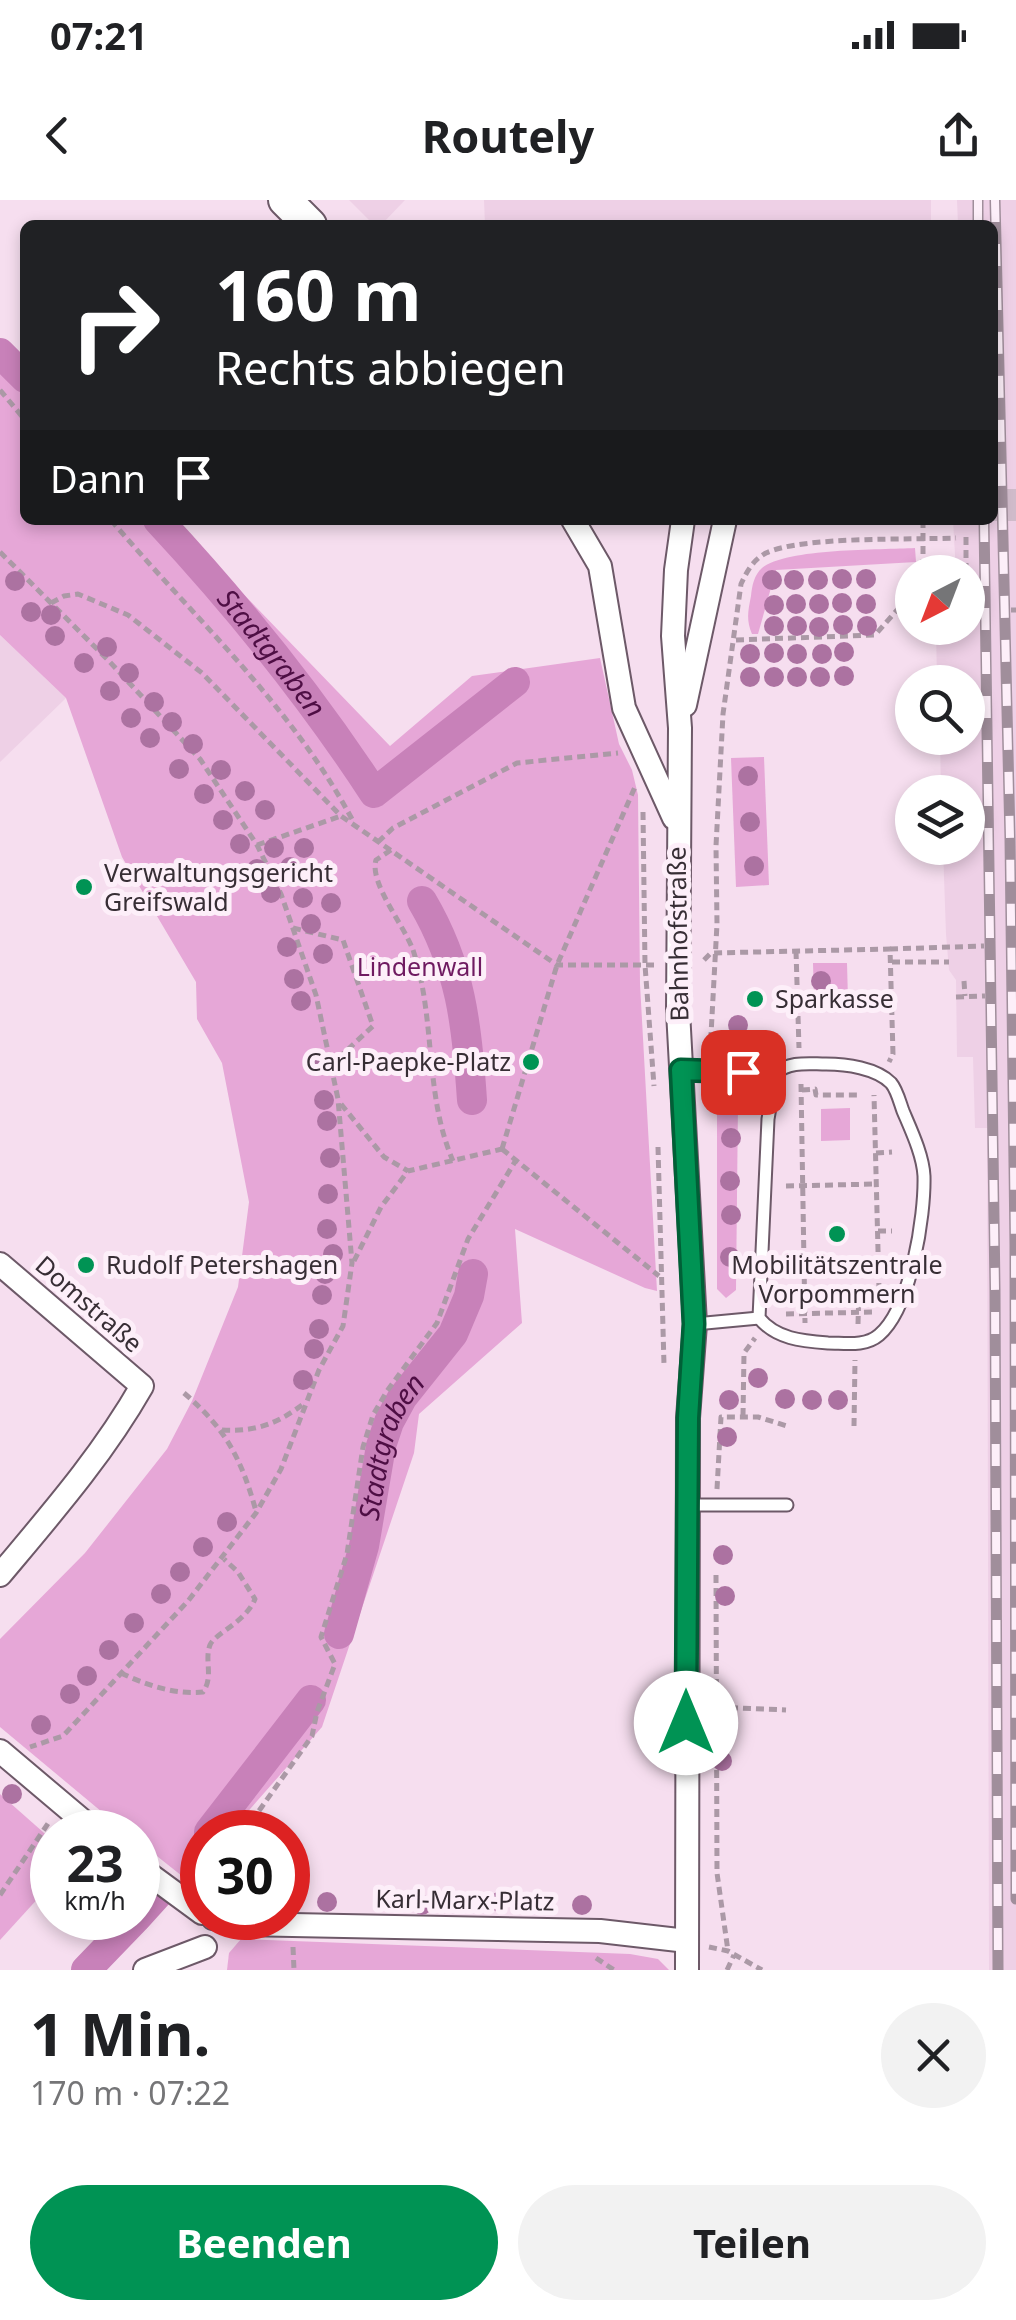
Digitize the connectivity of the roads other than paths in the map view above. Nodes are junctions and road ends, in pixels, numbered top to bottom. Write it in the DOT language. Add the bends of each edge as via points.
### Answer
graph roads {
  1 [pos="282,200"];
  2 [pos="304,220"];
  3 [pos="576,525"];
  4 [pos="682,525"];
  5 [pos="724,525"];
  6 [pos="680,728"];
  7 [pos="677,826"];
  8 [pos="681,1070"];
  9 [pos="776,1073"];
  10 [pos="0,1264"];
  11 [pos="759,1318"];
  12 [pos="694,1324"];
  13 [pos="688,1505"];
  14 [pos="787,1505"];
  15 [pos="0,1575"];
  16 [pos="0,1751"];
  17 [pos="70,1810"];
  18 [pos="310,1925"];
  19 [pos="203,1940"];
  20 [pos="687,1941"];
  21 [pos="205,1947"];
  22 [pos="145,1970"];
  23 [pos="214,1970"];
  24 [pos="686,1970"];
  1 -- 2 [label="main road"];
  3 -- 7 [label="street, Bahnhofstraße" via="600,566 632,732"];
  4 -- 6 [label="street, Bahnhofstraße" via="673,636"];
  5 -- 6 [label="street, Bahnhofstraße"];
  6 -- 7 [label="street, Bahnhofstraße"];
  7 -- 8 [label="street, Bahnhofstraße"];
  8 -- 9 [label="lane"];
  8 -- 12 [label="street, Bahnhofstraße"];
  9 -- 11 [label="lane" via="765,1159"];
  9 -- 11 [label="lane" via="785,1065 839,1064 892,1084 924,1174 917,1256 878,1337 856,1344 788,1338"];
  10 -- 15 [label="street, Domstraße" via="142,1386 81,1479"];
  11 -- 12 [label="lane"];
  12 -- 13 [label="street, Bahnhofstraße"];
  13 -- 14 [label="lane"];
  13 -- 20 [label="street, Bahnhofstraße"];
  16 -- 17 [label="street"];
  18 -- 20 [label="street, Karl-Marx-Platz" via="600,1931"];
  19 -- 21 [label="street"];
  20 -- 24 [label="street"];
  21 -- 22 [label="street"];
  21 -- 23 [label="street"];
}
